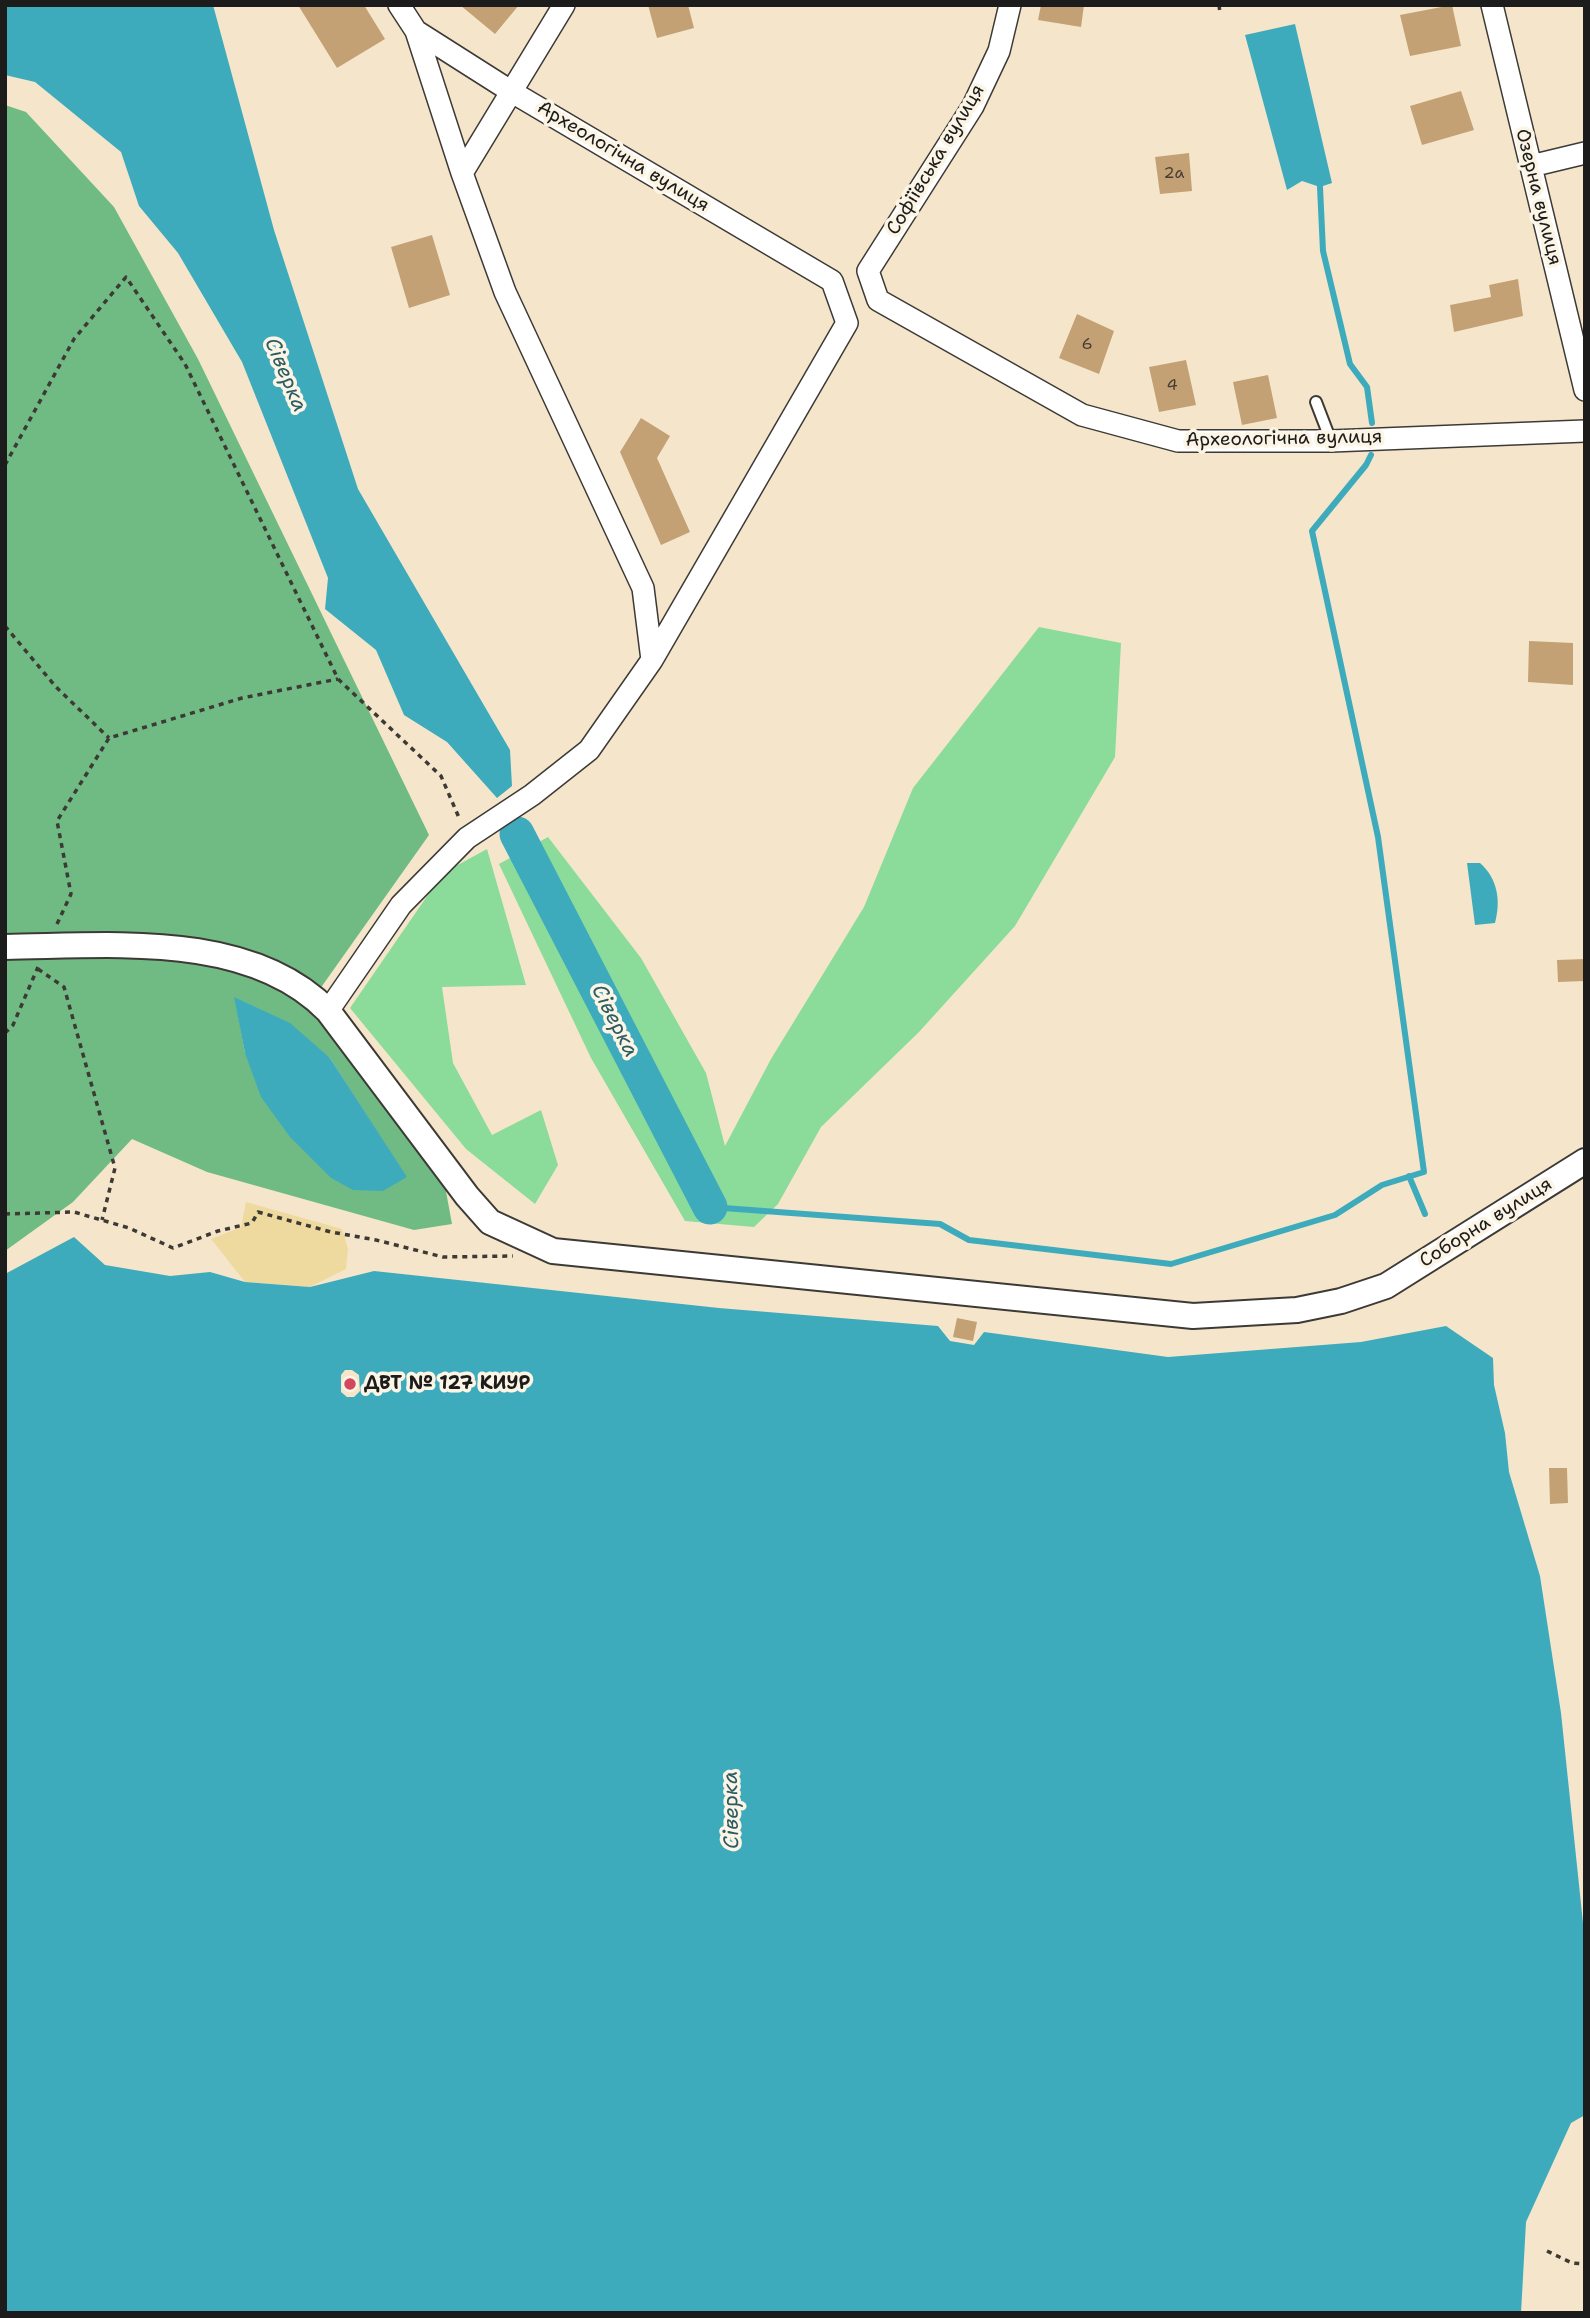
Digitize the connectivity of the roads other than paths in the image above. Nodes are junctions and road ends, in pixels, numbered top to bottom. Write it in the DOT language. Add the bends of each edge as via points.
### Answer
graph roads {
  1 [pos="399,5"];
  2 [pos="564,5"];
  3 [pos="1010,5"];
  4 [pos="1492,5"];
  5 [pos="416,30"];
  6 [pos="512,92"];
  7 [pos="1585,153"];
  8 [pos="1531,166"];
  9 [pos="462,173"];
  10 [pos="868,271"];
  11 [pos="1585,390"];
  12 [pos="1316,402"];
  13 [pos="1585,430"];
  14 [pos="1331,440"];
  15 [pos="652,660"];
  16 [pos="5,947"];
  17 [pos="328,1011"];
  18 [pos="1585,1161"];
  1 -- 5 [label="street"];
  2 -- 6 [label="street"];
  3 -- 10 [label="street, Софіївська вулиця" via="999,51 973,106"];
  4 -- 8 [label="street, Озерна вулиця"];
  5 -- 6 [label="street, Археологічна вулиця"];
  5 -- 9 [label="street"];
  6 -- 9 [label="street"];
  6 -- 15 [label="street, Археологічна вулиця" via="832,281 847,323"];
  7 -- 8 [label="street"];
  8 -- 11 [label="street, Озерна вулиця"];
  9 -- 15 [label="street" via="505,292 643,588"];
  10 -- 14 [label="street, Археологічна вулиця" via="878,300 1082,415 1178,441"];
  12 -- 14 [label="lane"];
  13 -- 14 [label="street, Археологічна вулиця"];
  15 -- 17 [label="street" via="589,750 467,838 401,905"];
  16 -- 17 [label="street, Соборна вулиця" via="42,958 145,946 205,952 269,970 314,997"];
  17 -- 18 [label="street, Соборна вулиця" via="490,1222 552,1251 1193,1316 1297,1310 1386,1286"];
}
